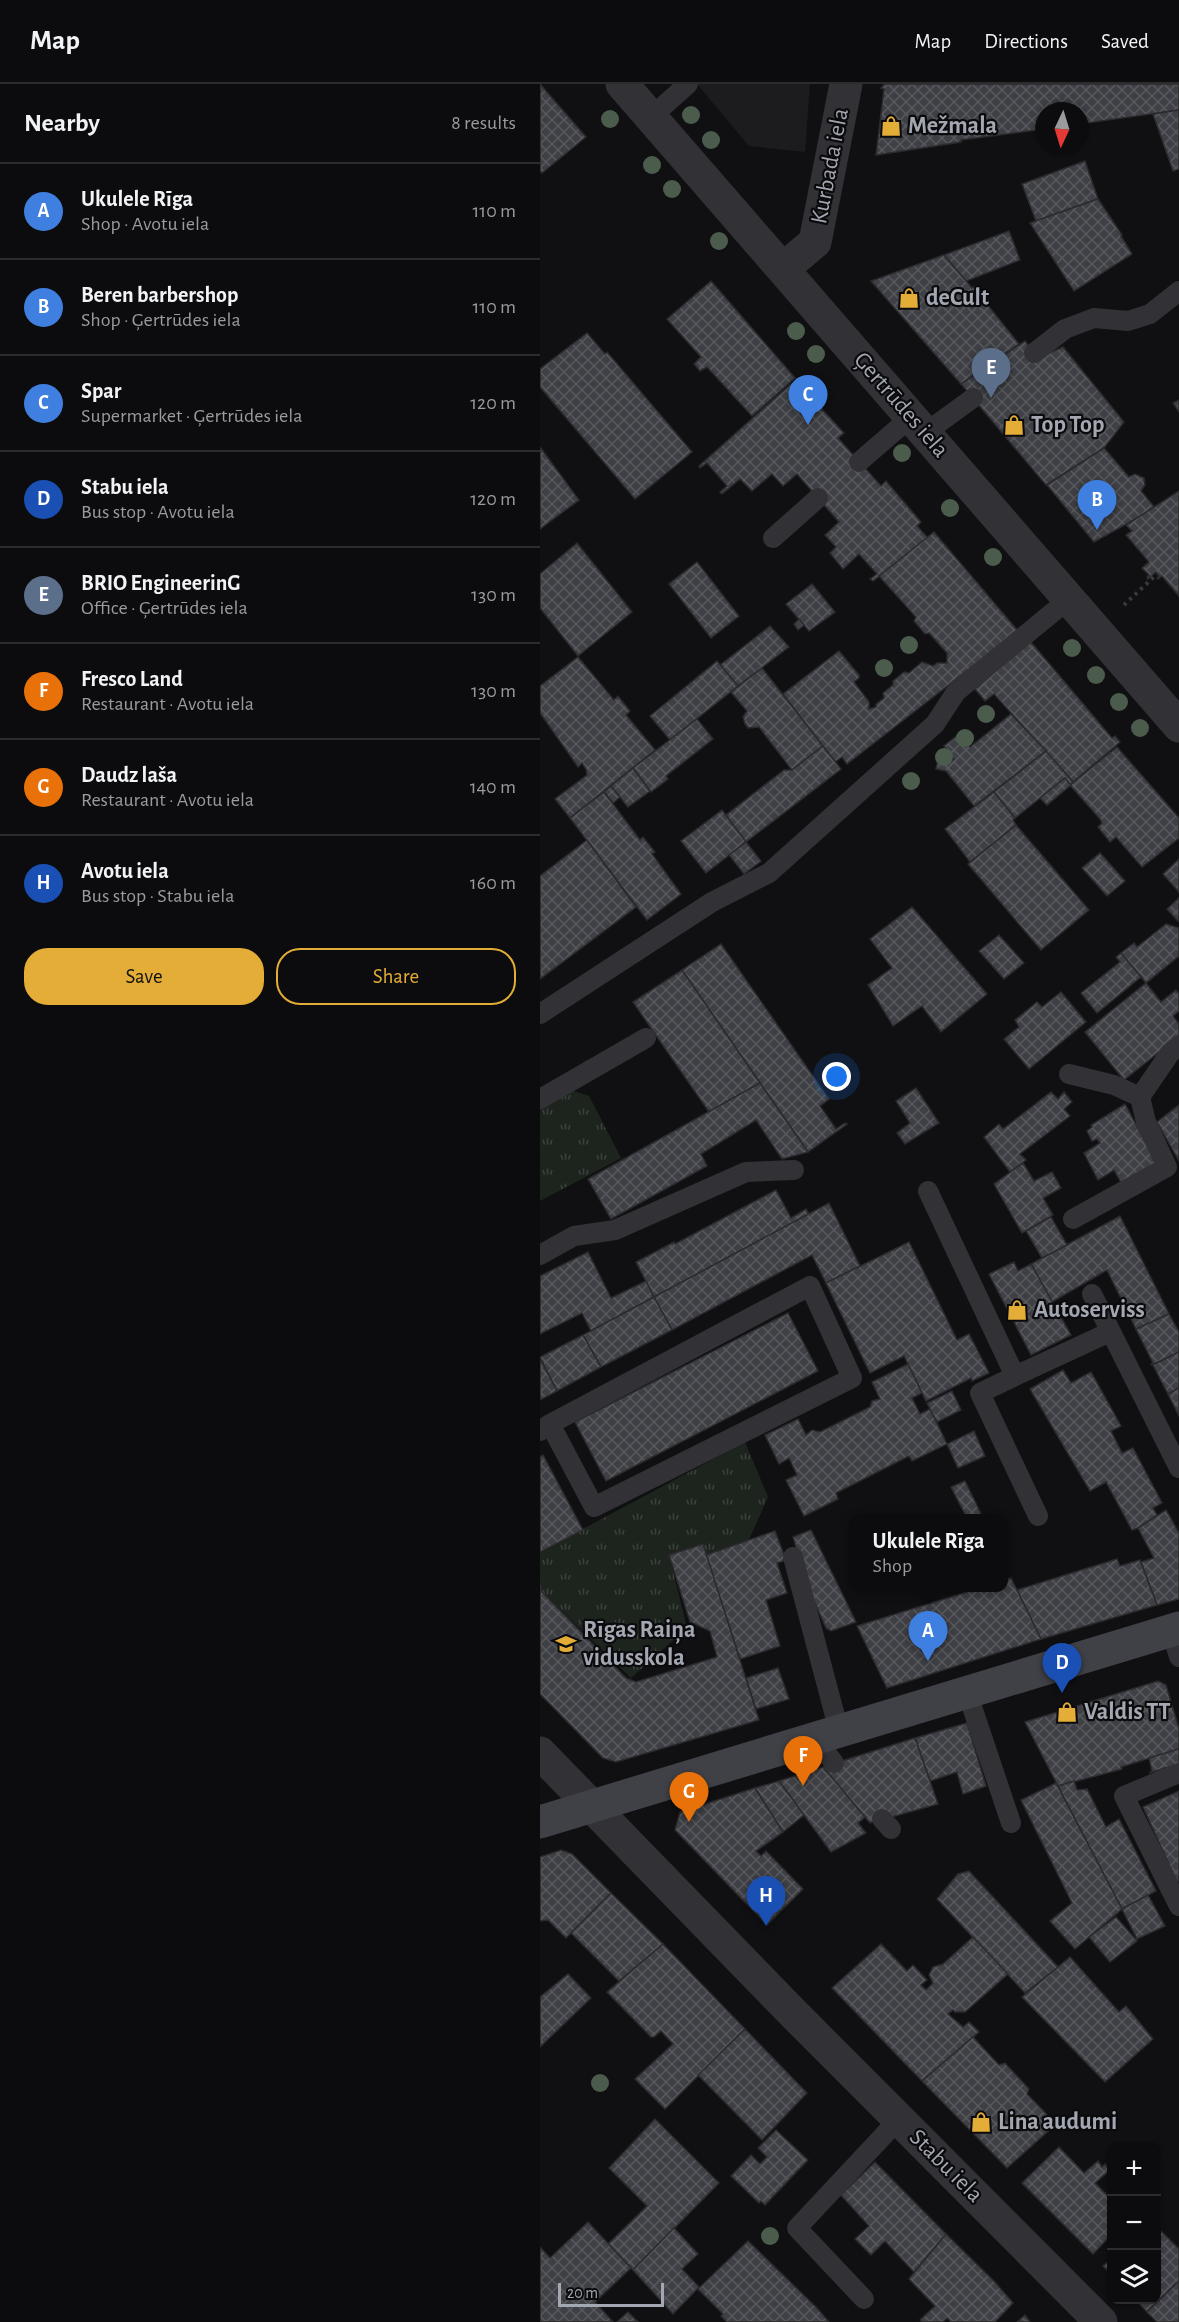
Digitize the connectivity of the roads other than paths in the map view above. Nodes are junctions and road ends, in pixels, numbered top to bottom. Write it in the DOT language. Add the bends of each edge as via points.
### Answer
graph roads {
  1 [pos="622,84"];
  2 [pos="688,84"];
  3 [pos="846,84"];
  4 [pos="651,117"];
  5 [pos="783,269"];
  6 [pos="1179,291"];
  7 [pos="1034,354"];
  8 [pos="973,398"];
  9 [pos="918,425"];
  10 [pos="859,462"];
  11 [pos="818,498"];
  12 [pos="773,538"];
  13 [pos="1069,599"];
  14 [pos="1179,726"];
  15 [pos="540,1014"];
  16 [pos="646,1038"];
  17 [pos="1179,1046"];
  18 [pos="1069,1074"];
  19 [pos="1140,1097"];
  20 [pos="540,1099"];
  21 [pos="794,1170"];
  22 [pos="928,1191"];
  23 [pos="1073,1219"];
  24 [pos="540,1255"];
  25 [pos="1092,1294"];
  26 [pos="1110,1332"];
  27 [pos="1015,1376"];
  28 [pos="545,1428"];
  29 [pos="1179,1468"];
  30 [pos="1038,1516"];
  31 [pos="793,1557"];
  32 [pos="1176,1638"];
  33 [pos="968,1692"];
  34 [pos="829,1744"];
  35 [pos="540,1753"];
  36 [pos="1179,1773"];
  37 [pos="591,1806"];
  38 [pos="540,1822"];
  39 [pos="1011,1823"];
  40 [pos="1179,1906"];
  41 [pos="899,2119"];
  42 [pos="864,2299"];
  43 [pos="1101,2322"];
  1 -- 4 [label="street, Ģertrūdes iela"];
  2 -- 4 [label="lane"];
  3 -- 5 [label="street, Kurbada iela" via="815,242"];
  4 -- 5 [label="street, Ģertrūdes iela"];
  5 -- 9 [label="street, Ģertrūdes iela"];
  6 -- 7 [label="lane" via="1150,314 1128,321 1094,318 1065,328"];
  8 -- 9 [label="lane"];
  9 -- 10 [label="lane"];
  9 -- 13 [label="street, Ģertrūdes iela"];
  11 -- 12 [label="lane"];
  13 -- 14 [label="street, Ģertrūdes iela"];
  13 -- 15 [label="lane" via="956,692 935,724 769,873 712,902"];
  16 -- 20 [label="lane"];
  17 -- 19 [label="lane"];
  18 -- 19 [label="lane" via="1114,1085"];
  19 -- 23 [label="lane" via="1146,1122 1167,1167"];
  21 -- 24 [label="lane" via="746,1172 615,1230 574,1236"];
  22 -- 27 [label="lane"];
  25 -- 26 [label="lane"];
  26 -- 27 [label="lane"];
  26 -- 29 [label="lane"];
  27 -- 30 [label="lane" via="980,1393"];
  28 -- 28 [label="lane" via="810,1286 852,1378 594,1507"];
  31 -- 34 [label="lane"];
  32 -- 33 [label="street"];
  33 -- 34 [label="street"];
  33 -- 39 [label="lane"];
  34 -- 37 [label="street"];
  35 -- 37 [label="street, Stabu iela"];
  36 -- 40 [label="lane" via="1124,1796"];
  37 -- 38 [label="street"];
  37 -- 41 [label="street, Stabu iela"];
  41 -- 42 [label="lane" via="797,2228"];
  41 -- 43 [label="street, Stabu iela"];
}
